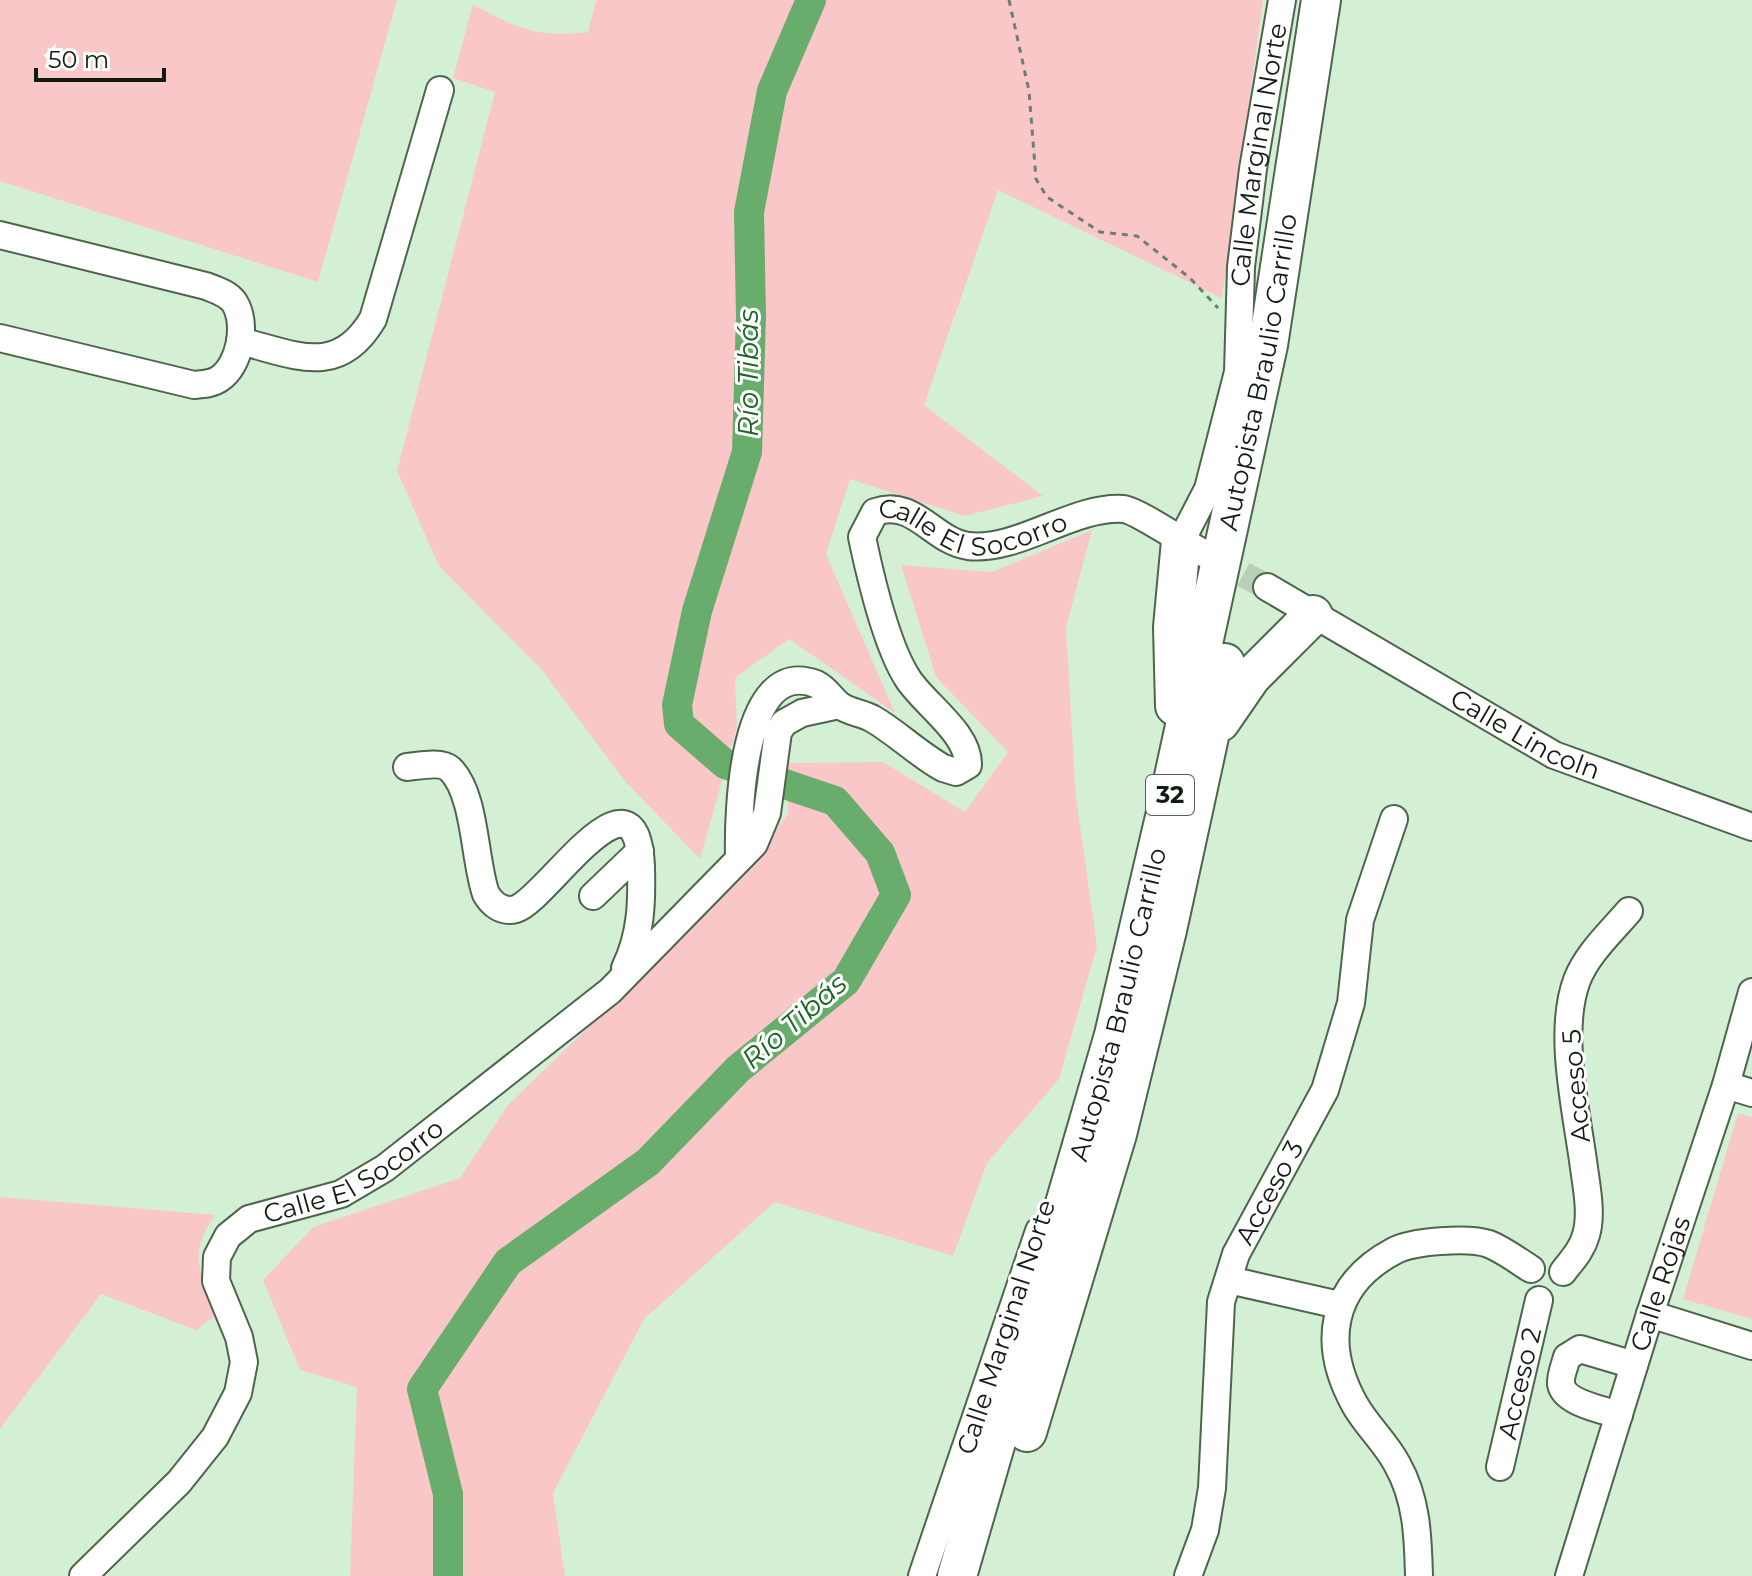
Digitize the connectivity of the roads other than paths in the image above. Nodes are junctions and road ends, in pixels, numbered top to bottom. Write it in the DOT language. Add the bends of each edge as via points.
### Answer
graph roads {
  1 [pos="1282,0"];
  2 [pos="1321,0"];
  3 [pos="1343,0"];
  4 [pos="440,90"];
  5 [pos="0,235"];
  6 [pos="0,338"];
  7 [pos="240,341"];
  8 [pos="1195,549"];
  9 [pos="1267,587"];
  10 [pos="1313,615"];
  11 [pos="1189,724"];
  12 [pos="763,742"];
  13 [pos="407,767"];
  14 [pos="1394,819"];
  15 [pos="1752,827"];
  16 [pos="640,851"];
  17 [pos="739,856"];
  18 [pos="593,896"];
  19 [pos="1629,911"];
  20 [pos="610,991"];
  21 [pos="1752,992"];
  22 [pos="1726,1085"];
  23 [pos="1752,1093"];
  24 [pos="1531,1269"];
  25 [pos="1563,1272"];
  26 [pos="1229,1280"];
  27 [pos="1539,1300"];
  28 [pos="1339,1305"];
  29 [pos="1650,1314"];
  30 [pos="1752,1346"];
  31 [pos="1524,1361"];
  32 [pos="1634,1365"];
  33 [pos="1564,1370"];
  34 [pos="1619,1415"];
  35 [pos="1500,1467"];
  36 [pos="83,1576"];
  37 [pos="922,1576"];
  38 [pos="957,1576"];
  39 [pos="983,1576"];
  40 [pos="1188,1576"];
  41 [pos="1419,1576"];
  42 [pos="1569,1576"];
  1 -- 8 [label="street, Calle Marginal Norte" via="1241,267 1238,372"];
  2 -- 11 [label="highway, Autopista Braulio Carrillo / 32" via="1268,345"];
  3 -- 11 [label="highway, Autopista Braulio Carrillo / 32" via="1289,349"];
  4 -- 7 [label="street" via="373,319 361,339 346,352 326,358"];
  5 -- 7 [label="street" via="226,294 241,320"];
  6 -- 7 [label="street" via="194,385 222,378"];
  8 -- 11 [label="highway" via="1173,627"];
  8 -- 12 [label="street, Calle El Socorro" via="1126,509 968,546 900,509 875,512 862,537 891,636 907,677 963,744 968,765 956,772 943,768 872,718 839,705 792,717"];
  9 -- 10 [label="street"];
  10 -- 11 [label="highway" via="1251,677"];
  10 -- 15 [label="street, Calle Lincoln" via="1554,755"];
  11 -- 37 [label="street, Calle Marginal Norte" via="1119,941 1063,1152"];
  11 -- 38 [label="highway, Autopista Braulio Carrillo / 32" via="1114,1035"];
  11 -- 39 [label="highway, Autopista Braulio Carrillo / 32" via="1117,1134"];
  12 -- 17 [label="street" via="743,794"];
  12 -- 17 [label="street, Calle El Socorro" via="767,813 754,844"];
  13 -- 16 [label="street" via="450,769 464,797 481,880 494,905 516,909 525,903 610,825 629,827"];
  14 -- 26 [label="street, Acceso 3" via="1360,920 1351,1003 1325,1090 1236,1254"];
  16 -- 18 [label="street"];
  16 -- 20 [label="street" via="640,921 634,950"];
  17 -- 20 [label="street, Calle El Socorro"];
  19 -- 25 [label="street, Acceso 5" via="1589,958 1570,1006 1568,1039 1589,1199 1587,1233"];
  20 -- 36 [label="street, Calle El Socorro" via="385,1168 341,1194 249,1219 228,1236 217,1257 216,1281 244,1362 238,1393 215,1437 179,1482"];
  21 -- 22 [label="street, Calle Rojas"];
  22 -- 23 [label="street"];
  22 -- 29 [label="street, Calle Rojas"];
  24 -- 25 [label="street" via="1548,1262"];
  24 -- 27 [label="street" via="1527,1287"];
  24 -- 28 [label="street" via="1484,1243 1427,1243 1401,1248 1372,1263"];
  25 -- 27 [label="street" via="1561,1294 1551,1301"];
  26 -- 28 [label="street"];
  26 -- 40 [label="street, Acceso 3" via="1221,1302 1212,1488 1205,1530"];
  27 -- 31 [label="street, Acceso 2"];
  28 -- 41 [label="street" via="1338,1364 1355,1404 1397,1464 1410,1494 1418,1530"];
  29 -- 30 [label="street"];
  29 -- 32 [label="street, Calle Rojas"];
  31 -- 33 [label="street"];
  31 -- 35 [label="street, Acceso 2"];
  32 -- 33 [label="street" via="1580,1349"];
  32 -- 34 [label="street, Calle Rojas"];
  33 -- 34 [label="street" via="1571,1397"];
  34 -- 42 [label="street, Calle Rojas"];
}
